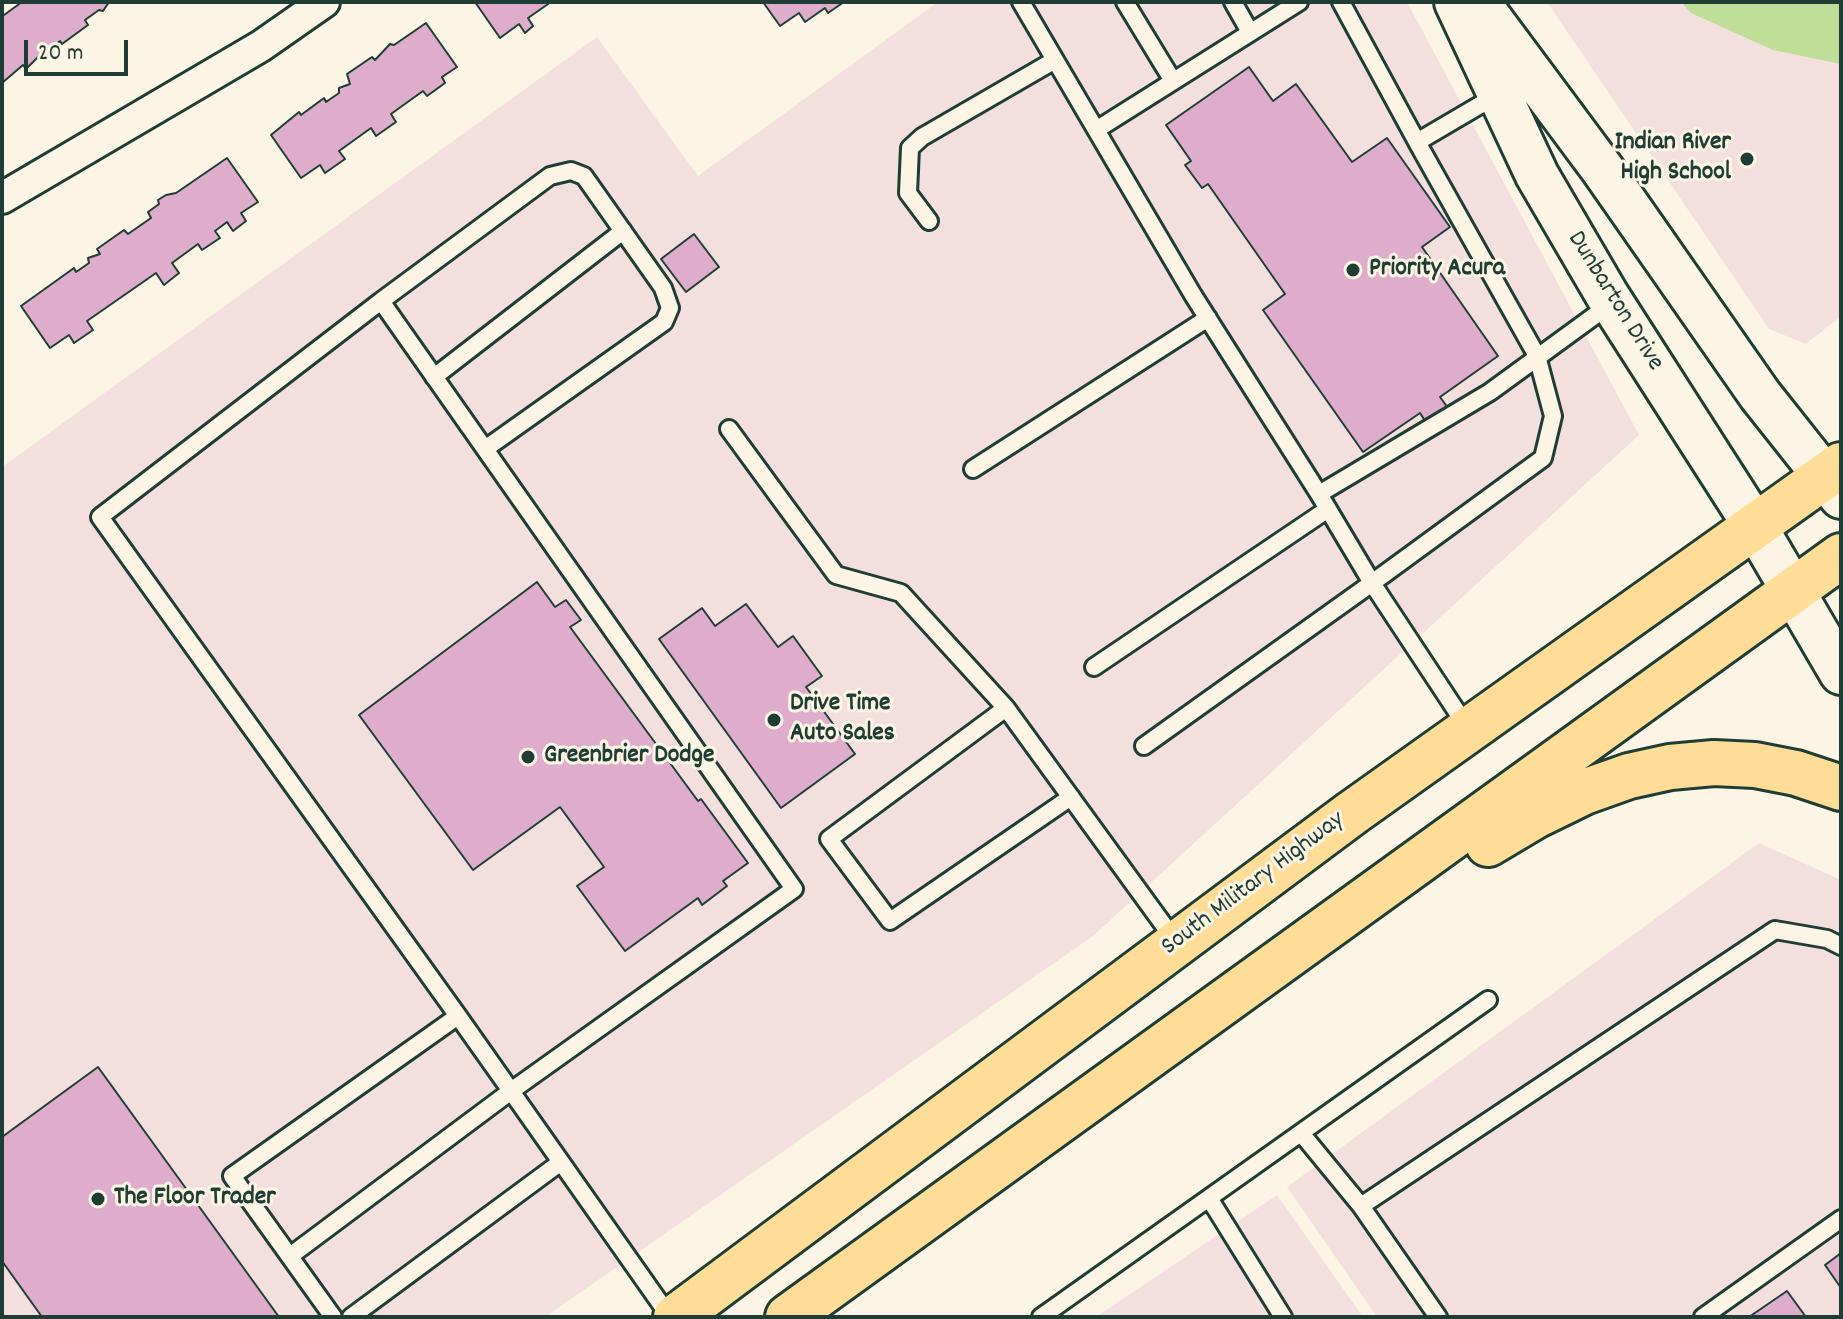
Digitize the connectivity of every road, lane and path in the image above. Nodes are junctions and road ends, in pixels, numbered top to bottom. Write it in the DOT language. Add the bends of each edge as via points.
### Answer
graph roads {
  1 [pos="324,2"];
  2 [pos="1021,2"];
  3 [pos="1125,2"];
  4 [pos="1233,2"];
  5 [pos="1299,2"];
  6 [pos="1341,2"];
  7 [pos="1456,2"];
  8 [pos="1478,2"];
  9 [pos="1250,32"];
  10 [pos="1055,60"];
  11 [pos="1173,81"];
  12 [pos="1499,94"];
  13 [pos="1096,130"];
  14 [pos="1417,142"];
  15 [pos="2,198"];
  16 [pos="929,221"];
  17 [pos="623,231"];
  18 [pos="381,301"];
  19 [pos="1612,303"];
  20 [pos="1208,318"];
  21 [pos="1537,356"];
  22 [pos="434,377"];
  23 [pos="729,429"];
  24 [pos="485,449"];
  25 [pos="973,469"];
  26 [pos="1836,480"];
  27 [pos="1319,494"];
  28 [pos="1328,509"];
  29 [pos="1755,526"];
  30 [pos="1841,556"];
  31 [pos="1372,583"];
  32 [pos="1795,590"];
  33 [pos="1094,667"];
  34 [pos="1841,673"];
  35 [pos="1006,708"];
  36 [pos="1469,730"];
  37 [pos="1144,746"];
  38 [pos="1841,788"];
  39 [pos="1071,797"];
  40 [pos="1177,943"];
  41 [pos="1841,946"];
  42 [pos="1488,1000"];
  43 [pos="458,1016"];
  44 [pos="1177,1037"];
  45 [pos="511,1091"];
  46 [pos="1301,1133"];
  47 [pos="561,1162"];
  48 [pos="1209,1198"];
  49 [pos="1361,1206"];
  50 [pos="1841,1219"];
  51 [pos="290,1256"];
  52 [pos="333,1317"];
  53 [pos="351,1317"];
  54 [pos="673,1317"];
  55 [pos="788,1317"];
  56 [pos="1041,1317"];
  57 [pos="1283,1317"];
  58 [pos="1438,1317"];
  59 [pos="1703,1317"];
  1 -- 15 [label="street" via="261,46"];
  2 -- 10 [label="lane"];
  3 -- 11 [label="lane"];
  4 -- 9 [label="lane"];
  5 -- 9 [label="lane"];
  6 -- 14 [label="lane"];
  7 -- 12 [label="street, Dunbarton Drive"];
  8 -- 26 [label="street" via="1760,395"];
  9 -- 11 [label="lane"];
  10 -- 13 [label="lane"];
  10 -- 16 [label="lane" via="910,148 908,193"];
  11 -- 13 [label="lane"];
  12 -- 14 [label="lane"];
  12 -- 19 [label="street, Dunbarton Drive" via="1537,175"];
  13 -- 20 [label="lane"];
  14 -- 21 [label="lane"];
  17 -- 18 [label="lane" via="584,176 560,172"];
  17 -- 22 [label="lane"];
  17 -- 24 [label="lane" via="668,298 664,322"];
  18 -- 22 [label="lane"];
  18 -- 43 [label="lane" via="100,517"];
  19 -- 21 [label="lane"];
  19 -- 29 [label="street, Dunbarton Drive"];
  20 -- 25 [label="lane"];
  20 -- 27 [label="lane"];
  21 -- 27 [label="lane" via="1490,392"];
  21 -- 31 [label="lane" via="1553,416 1543,458"];
  22 -- 24 [label="lane"];
  23 -- 35 [label="lane" via="836,575 901,593"];
  24 -- 45 [label="lane" via="794,889"];
  26 -- 29 [label="main road, South Military Highway"];
  27 -- 28 [label="lane"];
  28 -- 31 [label="lane"];
  28 -- 33 [label="lane"];
  29 -- 32 [label="street, Dunbarton Drive"];
  29 -- 36 [label="main road, South Military Highway"];
  30 -- 32 [label="main road"];
  31 -- 36 [label="lane"];
  31 -- 37 [label="lane"];
  32 -- 34 [label="street, Dunbarton Drive"];
  32 -- 44 [label="main road"];
  35 -- 39 [label="lane"];
  35 -- 39 [label="lane" via="829,839 890,921"];
  36 -- 40 [label="main road, South Military Highway"];
  38 -- 44 [label="main road" via="1796,773 1714,763 1643,773 1584,792 1486,845 1314,967"];
  39 -- 40 [label="lane"];
  40 -- 54 [label="main road, South Military Highway"];
  41 -- 49 [label="lane" via="1775,930"];
  42 -- 46 [label="lane"];
  43 -- 45 [label="lane"];
  43 -- 51 [label="lane" via="232,1176"];
  44 -- 55 [label="main road"];
  45 -- 47 [label="lane"];
  45 -- 51 [label="lane"];
  46 -- 48 [label="lane"];
  46 -- 49 [label="lane"];
  47 -- 53 [label="lane"];
  47 -- 54 [label="lane"];
  48 -- 56 [label="lane"];
  48 -- 57 [label="lane"];
  49 -- 58 [label="lane"];
  50 -- 59 [label="lane"];
  51 -- 52 [label="lane"];
}
